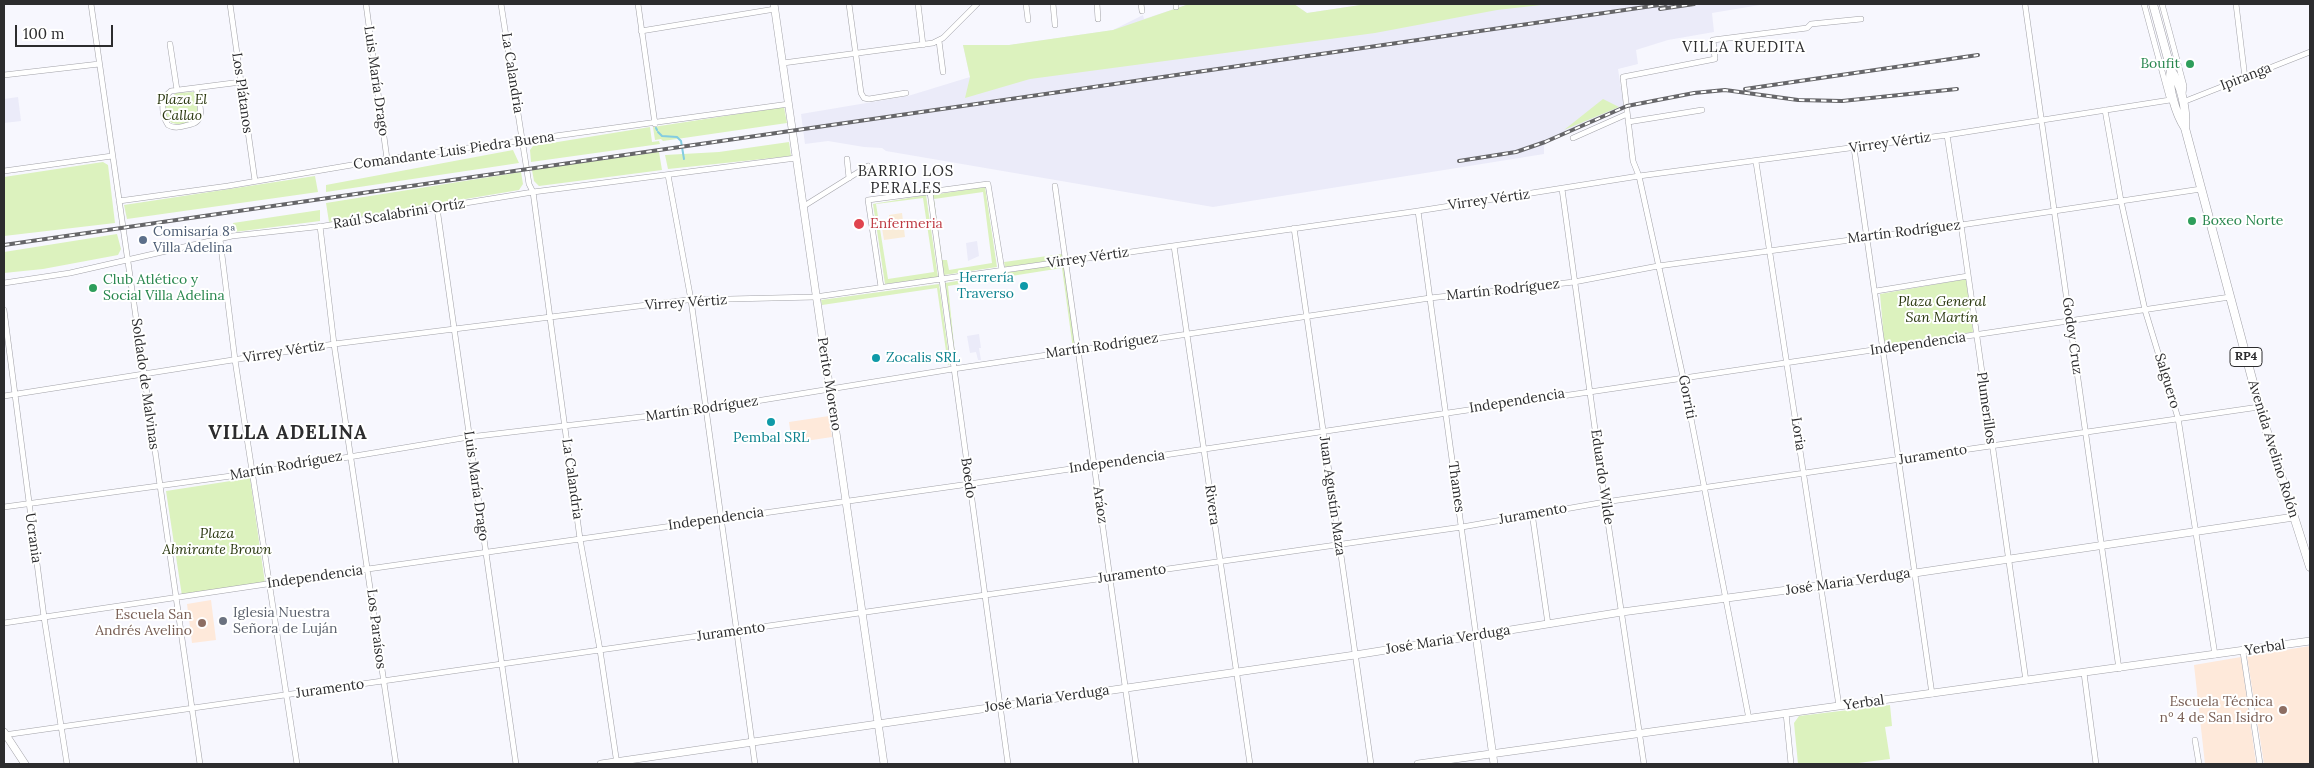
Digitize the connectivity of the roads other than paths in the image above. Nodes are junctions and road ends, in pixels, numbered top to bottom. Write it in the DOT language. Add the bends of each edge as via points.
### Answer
graph roads {
  1 [pos="91,4"];
  2 [pos="230,4"];
  3 [pos="366,4"];
  4 [pos="501,4"];
  5 [pos="638,4"];
  6 [pos="849,4"];
  7 [pos="918,4"];
  8 [pos="977,4"];
  9 [pos="1026,4"];
  10 [pos="1053,4"];
  11 [pos="1097,4"];
  12 [pos="1141,4"];
  13 [pos="2025,4"];
  14 [pos="2144,4"];
  15 [pos="2153,4"];
  16 [pos="2162,4"];
  17 [pos="2236,4"];
  18 [pos="775,6"];
  19 [pos="1142,11"];
  20 [pos="1098,18"];
  21 [pos="1862,19"];
  22 [pos="1028,20"];
  23 [pos="1055,25"];
  24 [pos="642,31"];
  25 [pos="939,41"];
  26 [pos="170,44"];
  27 [pos="923,45"];
  28 [pos="2310,52"];
  29 [pos="856,53"];
  30 [pos="783,63"];
  31 [pos="99,64"];
  32 [pos="943,72"];
  33 [pos="4,75"];
  34 [pos="2245,78"];
  35 [pos="241,82"];
  36 [pos="196,88"];
  37 [pos="176,90"];
  38 [pos="906,93"];
  39 [pos="2176,102"];
  40 [pos="789,104"];
  41 [pos="1702,110"];
  42 [pos="2105,110"];
  43 [pos="1627,114"];
  44 [pos="2040,120"];
  45 [pos="1628,122"];
  46 [pos="655,124"];
  47 [pos="1946,136"];
  48 [pos="1573,138"];
  49 [pos="522,142"];
  50 [pos="1854,148"];
  51 [pos="112,156"];
  52 [pos="796,158"];
  53 [pos="387,159"];
  54 [pos="847,159"];
  55 [pos="1756,162"];
  56 [pos="868,166"];
  57 [pos="4,171"];
  58 [pos="668,175"];
  59 [pos="1639,176"];
  60 [pos="849,178"];
  61 [pos="255,181"];
  62 [pos="1055,186"];
  63 [pos="1562,189"];
  64 [pos="2201,189"];
  65 [pos="534,192"];
  66 [pos="930,192"];
  67 [pos="119,201"];
  68 [pos="2121,202"];
  69 [pos="804,206"];
  70 [pos="436,208"];
  71 [pos="1418,211"];
  72 [pos="2054,211"];
  73 [pos="1961,225"];
  74 [pos="320,226"];
  75 [pos="1294,228"];
  76 [pos="1867,236"];
  77 [pos="220,239"];
  78 [pos="1174,246"];
  79 [pos="1769,250"];
  80 [pos="128,260"];
  81 [pos="1066,261"];
  82 [pos="1658,266"];
  83 [pos="1002,270"];
  84 [pos="1968,276"];
  85 [pos="942,279"];
  86 [pos="1574,282"];
  87 [pos="4,283"];
  88 [pos="881,287"];
  89 [pos="1876,291"];
  90 [pos="2230,296"];
  91 [pos="815,297"];
  92 [pos="1430,298"];
  93 [pos="690,300"];
  94 [pos="4,310"];
  95 [pos="2146,310"];
  96 [pos="1306,316"];
  97 [pos="550,318"];
  98 [pos="2070,320"];
  99 [pos="454,329"];
  100 [pos="1187,334"];
  101 [pos="1976,335"];
  102 [pos="334,344"];
  103 [pos="1078,350"];
  104 [pos="1882,350"];
  105 [pos="235,360"];
  106 [pos="1786,362"];
  107 [pos="953,369"];
  108 [pos="143,374"];
  109 [pos="1683,377"];
  110 [pos="829,390"];
  111 [pos="1590,390"];
  112 [pos="13,395"];
  113 [pos="4,396"];
  114 [pos="2260,407"];
  115 [pos="706,409"];
  116 [pos="1446,412"];
  117 [pos="2178,418"];
  118 [pos="564,427"];
  119 [pos="1323,431"];
  120 [pos="2086,432"];
  121 [pos="469,437"];
  122 [pos="1991,446"];
  123 [pos="1204,449"];
  124 [pos="351,455"];
  125 [pos="1899,460"];
  126 [pos="1094,465"];
  127 [pos="253,473"];
  128 [pos="1804,474"];
  129 [pos="969,484"];
  130 [pos="161,487"];
  131 [pos="1705,487"];
  132 [pos="847,500"];
  133 [pos="1605,502"];
  134 [pos="28,504"];
  135 [pos="4,507"];
  136 [pos="1532,513"];
  137 [pos="2294,517"];
  138 [pos="720,518"];
  139 [pos="1462,527"];
  140 [pos="2196,532"];
  141 [pos="580,538"];
  142 [pos="1339,544"];
  143 [pos="2102,544"];
  144 [pos="485,552"];
  145 [pos="2008,560"];
  146 [pos="1220,561"];
  147 [pos="2310,566"];
  148 [pos="368,569"];
  149 [pos="1915,573"];
  150 [pos="1110,577"];
  151 [pos="270,584"];
  152 [pos="1820,586"];
  153 [pos="984,595"];
  154 [pos="177,597"];
  155 [pos="1725,598"];
  156 [pos="1622,612"];
  157 [pos="863,613"];
  158 [pos="44,617"];
  159 [pos="4,623"];
  160 [pos="1548,624"];
  161 [pos="736,631"];
  162 [pos="1476,635"];
  163 [pos="2310,641"];
  164 [pos="600,650"];
  165 [pos="2243,652"];
  166 [pos="1355,654"];
  167 [pos="2216,656"];
  168 [pos="502,664"];
  169 [pos="2119,669"];
  170 [pos="1236,672"];
  171 [pos="2084,674"];
  172 [pos="2026,681"];
  173 [pos="383,682"];
  174 [pos="1126,687"];
  175 [pos="1932,694"];
  176 [pos="286,696"];
  177 [pos="1000,706"];
  178 [pos="1839,706"];
  179 [pos="191,709"];
  180 [pos="1786,714"];
  181 [pos="1749,718"];
  182 [pos="878,723"];
  183 [pos="63,727"];
  184 [pos="1640,733"];
  185 [pos="4,734"];
  186 [pos="2195,740"];
  187 [pos="752,742"];
  188 [pos="1493,753"];
  189 [pos="617,763"];
  190 [pos="24,764"];
  191 [pos="68,764"];
  192 [pos="200,764"];
  193 [pos="297,764"];
  194 [pos="396,764"];
  195 [pos="516,764"];
  196 [pos="601,764"];
  197 [pos="755,764"];
  198 [pos="884,764"];
  199 [pos="1008,764"];
  200 [pos="1136,764"];
  201 [pos="1250,764"];
  202 [pos="1371,764"];
  203 [pos="1418,764"];
  204 [pos="1494,764"];
  205 [pos="1644,764"];
  206 [pos="1791,764"];
  207 [pos="2096,764"];
  208 [pos="2199,764"];
  209 [pos="2260,764"];
  1 -- 31 [label="street, Soldado de Malvinas"];
  2 -- 35 [label="street, Los Plátanos"];
  3 -- 53 [label="street, Luis María Drago"];
  4 -- 49 [label="street, La Calandria"];
  5 -- 24 [label="street"];
  6 -- 29 [label="street"];
  7 -- 27 [label="street"];
  8 -- 25 [label="street"];
  9 -- 22 [label="street"];
  10 -- 23 [label="street"];
  11 -- 20 [label="street"];
  12 -- 19 [label="street"];
  13 -- 44 [label="street, Godoy Cruz"];
  14 -- 39 [label="street, Avenida Avelino Rolón"];
  15 -- 39 [label="main road, Avenida Avelino Rolón / RP4"];
  16 -- 39 [label="street, Avenida Avelino Rolón" via="2184,86"];
  17 -- 34 [label="street"];
  18 -- 24 [label="street"];
  18 -- 30 [label="street, Perito Moreno"];
  21 -- 43 [label="street, Gorriti" via="1844,19 1811,24 1808,28 1713,40 1715,60 1623,77"];
  24 -- 46 [label="street"];
  25 -- 27 [label="street"];
  25 -- 32 [label="street"];
  26 -- 37 [label="street"];
  27 -- 29 [label="street"];
  28 -- 34 [label="street, Ipiranga"];
  29 -- 30 [label="street"];
  29 -- 38 [label="street" via="864,98"];
  30 -- 40 [label="street, Perito Moreno"];
  31 -- 33 [label="street"];
  31 -- 51 [label="street, Soldado de Malvinas"];
  34 -- 39 [label="street, Ipiranga"];
  35 -- 36 [label="street"];
  35 -- 61 [label="street, Los Plátanos"];
  36 -- 37 [label="street"];
  36 -- 37 [label="street" via="201,115 199,121 173,128 165,121 162,102 164,96"];
  39 -- 42 [label="street, Virrey Vértiz"];
  39 -- 64 [label="main road, Avenida Avelino Rolón / RP4"];
  40 -- 46 [label="street, Comandante Luis Piedra Buena"];
  40 -- 52 [label="street, Perito Moreno"];
  41 -- 45 [label="street"];
  42 -- 44 [label="street, Virrey Vértiz"];
  42 -- 68 [label="street, Salguero"];
  43 -- 45 [label="street, Gorriti"];
  43 -- 48 [label="street"];
  44 -- 47 [label="street, Virrey Vértiz"];
  44 -- 72 [label="street, Godoy Cruz"];
  45 -- 59 [label="street, Gorriti" via="1633,161"];
  46 -- 49 [label="street, Comandante Luis Piedra Buena"];
  47 -- 50 [label="street, Virrey Vértiz"];
  47 -- 73 [label="street, Plumerillos"];
  49 -- 53 [label="street, Comandante Luis Piedra Buena"];
  49 -- 65 [label="street, La Calandria" via="528,184"];
  50 -- 55 [label="street, Virrey Vértiz"];
  50 -- 76 [label="street"];
  51 -- 57 [label="street"];
  51 -- 67 [label="street, Soldado de Malvinas"];
  52 -- 58 [label="street, Raúl Scalabrini Ortíz"];
  52 -- 69 [label="street, Perito Moreno"];
  53 -- 61 [label="street, Comandante Luis Piedra Buena"];
  54 -- 60 [label="street"];
  55 -- 59 [label="street, Virrey Vértiz"];
  55 -- 79 [label="street, Loria"];
  56 -- 60 [label="street"];
  58 -- 65 [label="street, Raúl Scalabrini Ortíz"];
  58 -- 93 [label="street"];
  59 -- 63 [label="street, Virrey Vértiz"];
  59 -- 82 [label="street, Gorriti"];
  60 -- 69 [label="street"];
  61 -- 67 [label="street, Comandante Luis Piedra Buena"];
  62 -- 81 [label="street, Aráoz"];
  63 -- 71 [label="street, Virrey Vértiz"];
  63 -- 86 [label="street, Eduardo Wilde"];
  64 -- 68 [label="street, Martín Rodríguez"];
  64 -- 90 [label="main road, Avenida Avelino Rolón / RP4"];
  65 -- 70 [label="street, Raúl Scalabrini Ortíz"];
  65 -- 97 [label="street, La Calandria"];
  66 -- 83 [label="street" via="988,184"];
  66 -- 85 [label="street, Boedo"];
  66 -- 88 [label="street" via="868,200"];
  67 -- 80 [label="street, Soldado de Malvinas"];
  68 -- 72 [label="street, Martín Rodríguez"];
  68 -- 95 [label="street, Salguero"];
  69 -- 91 [label="street, Perito Moreno"];
  70 -- 74 [label="street, Raúl Scalabrini Ortíz"];
  70 -- 99 [label="street, Luis María Drago"];
  71 -- 75 [label="street, Virrey Vértiz"];
  71 -- 92 [label="street, Thames"];
  72 -- 73 [label="street, Martín Rodríguez"];
  72 -- 98 [label="street, Godoy Cruz"];
  73 -- 76 [label="street, Martín Rodríguez"];
  73 -- 84 [label="street, Plumerillos"];
  74 -- 77 [label="street, Raúl Scalabrini Ortíz"];
  74 -- 102 [label="street, Los Paraísos"];
  75 -- 78 [label="street, Virrey Vértiz"];
  75 -- 96 [label="street, Juan Agustín Maza"];
  76 -- 79 [label="street, Martín Rodríguez"];
  76 -- 89 [label="street"];
  77 -- 80 [label="street, Raúl Scalabrini Ortíz"];
  77 -- 105 [label="street"];
  78 -- 81 [label="street, Virrey Vértiz"];
  78 -- 100 [label="street, Rivera"];
  79 -- 82 [label="street, Martín Rodríguez"];
  79 -- 106 [label="street, Loria"];
  80 -- 87 [label="street, Raúl Scalabrini Ortíz"];
  80 -- 108 [label="street, Soldado de Malvinas"];
  81 -- 83 [label="street, Virrey Vértiz"];
  81 -- 103 [label="street, Aráoz"];
  82 -- 86 [label="street, Martín Rodríguez"];
  82 -- 109 [label="street, Gorriti"];
  83 -- 85 [label="street, Virrey Vértiz"];
  84 -- 89 [label="street"];
  84 -- 101 [label="street, Plumerillos"];
  85 -- 88 [label="street, Virrey Vértiz"];
  85 -- 107 [label="street, Boedo"];
  86 -- 92 [label="street, Martín Rodríguez"];
  86 -- 111 [label="street, Eduardo Wilde"];
  88 -- 91 [label="street, Virrey Vértiz"];
  89 -- 104 [label="street"];
  90 -- 95 [label="street, Independencia"];
  90 -- 114 [label="main road, Avenida Avelino Rolón / RP4"];
  91 -- 93 [label="street, Virrey Vértiz"];
  91 -- 110 [label="street, Perito Moreno"];
  92 -- 96 [label="street, Martín Rodríguez"];
  92 -- 116 [label="street, Thames"];
  93 -- 97 [label="street, Virrey Vértiz"];
  93 -- 115 [label="street"];
  94 -- 112 [label="street, Ucrania"];
  95 -- 98 [label="street, Independencia"];
  95 -- 117 [label="street, Salguero"];
  96 -- 100 [label="street, Martín Rodríguez"];
  96 -- 119 [label="street, Juan Agustín Maza"];
  97 -- 99 [label="street, Virrey Vértiz"];
  97 -- 118 [label="street, La Calandria"];
  98 -- 101 [label="street, Independencia"];
  98 -- 120 [label="street, Godoy Cruz"];
  99 -- 102 [label="street, Virrey Vértiz"];
  99 -- 121 [label="street, Luis María Drago"];
  100 -- 103 [label="street, Martín Rodríguez"];
  100 -- 123 [label="street, Rivera"];
  101 -- 104 [label="street, Independencia"];
  101 -- 122 [label="street, Plumerillos"];
  102 -- 105 [label="street, Virrey Vértiz"];
  102 -- 124 [label="street, Los Paraísos"];
  103 -- 107 [label="street, Martín Rodríguez"];
  103 -- 126 [label="street, Aráoz"];
  104 -- 106 [label="street, Independencia"];
  104 -- 125 [label="street"];
  105 -- 108 [label="street, Virrey Vértiz"];
  105 -- 127 [label="street"];
  106 -- 109 [label="street, Independencia"];
  106 -- 128 [label="street, Loria"];
  107 -- 110 [label="street, Martín Rodríguez"];
  107 -- 129 [label="street, Boedo"];
  108 -- 112 [label="street, Virrey Vértiz"];
  108 -- 130 [label="street, Soldado de Malvinas"];
  109 -- 111 [label="street, Independencia"];
  109 -- 131 [label="street, Gorriti"];
  110 -- 115 [label="street, Martín Rodríguez"];
  110 -- 132 [label="street, Perito Moreno"];
  111 -- 116 [label="street, Independencia"];
  111 -- 133 [label="street, Eduardo Wilde"];
  112 -- 113 [label="street, Virrey Vértiz"];
  112 -- 134 [label="street, Ucrania"];
  114 -- 117 [label="street, Juramento"];
  114 -- 137 [label="main road, Avenida Avelino Rolón / RP4"];
  115 -- 118 [label="street, Martín Rodríguez"];
  115 -- 138 [label="street"];
  116 -- 119 [label="street, Independencia"];
  116 -- 139 [label="street, Thames"];
  117 -- 120 [label="street, Juramento"];
  117 -- 140 [label="street, Salguero"];
  118 -- 121 [label="street, Martín Rodríguez"];
  118 -- 141 [label="street, La Calandria"];
  119 -- 123 [label="street, Independencia"];
  119 -- 142 [label="street, Juan Agustín Maza"];
  120 -- 122 [label="street, Juramento"];
  120 -- 143 [label="street, Godoy Cruz"];
  121 -- 124 [label="street, Martín Rodríguez"];
  121 -- 144 [label="street, Luis María Drago"];
  122 -- 125 [label="street, Juramento"];
  122 -- 145 [label="street, Plumerillos"];
  123 -- 126 [label="street, Independencia"];
  123 -- 146 [label="street, Rivera"];
  124 -- 127 [label="street, Martín Rodríguez"];
  124 -- 148 [label="street, Los Paraísos"];
  125 -- 128 [label="street, Juramento"];
  125 -- 149 [label="street"];
  126 -- 129 [label="street, Independencia"];
  126 -- 150 [label="street, Aráoz"];
  127 -- 130 [label="street, Martín Rodríguez"];
  127 -- 151 [label="street"];
  128 -- 131 [label="street, Juramento"];
  128 -- 152 [label="street, Loria"];
  129 -- 132 [label="street, Independencia"];
  129 -- 153 [label="street, Boedo"];
  130 -- 134 [label="street, Martín Rodríguez"];
  130 -- 154 [label="street, Soldado de Malvinas"];
  131 -- 133 [label="street, Juramento"];
  131 -- 155 [label="street, Gorriti"];
  132 -- 138 [label="street, Independencia"];
  132 -- 157 [label="street, Perito Moreno"];
  133 -- 136 [label="street, Juramento"];
  133 -- 156 [label="street, Eduardo Wilde"];
  134 -- 135 [label="street, Martín Rodríguez"];
  134 -- 158 [label="street, Ucrania"];
  136 -- 139 [label="street, Juramento"];
  136 -- 160 [label="street"];
  137 -- 140 [label="street, José Maria Verduga"];
  137 -- 147 [label="main road, Avenida Avelino Rolón / RP4"];
  138 -- 141 [label="street, Independencia"];
  138 -- 161 [label="street"];
  139 -- 142 [label="street, Juramento"];
  139 -- 162 [label="street, Thames"];
  140 -- 143 [label="street, José Maria Verduga"];
  140 -- 167 [label="street, Salguero"];
  141 -- 144 [label="street, Independencia"];
  141 -- 164 [label="street, La Calandria"];
  142 -- 146 [label="street, Juramento"];
  142 -- 166 [label="street, Juan Agustín Maza"];
  143 -- 145 [label="street, José Maria Verduga"];
  143 -- 169 [label="street, Godoy Cruz"];
  144 -- 148 [label="street, Independencia"];
  144 -- 168 [label="street, Luis María Drago"];
  145 -- 149 [label="street, José Maria Verduga"];
  145 -- 172 [label="street, Plumerillos"];
  146 -- 150 [label="street, Juramento"];
  146 -- 170 [label="street, Rivera"];
  148 -- 151 [label="street, Independencia"];
  148 -- 173 [label="street, Los Paraísos"];
  149 -- 152 [label="street, José Maria Verduga"];
  149 -- 175 [label="street"];
  150 -- 153 [label="street, Juramento"];
  150 -- 174 [label="street, Aráoz"];
  151 -- 154 [label="street, Independencia"];
  151 -- 176 [label="street"];
  152 -- 155 [label="street, José Maria Verduga"];
  152 -- 178 [label="street, Loria"];
  153 -- 157 [label="street, Juramento"];
  153 -- 177 [label="street, Boedo"];
  154 -- 158 [label="street, Independencia"];
  154 -- 179 [label="street, Soldado de Malvinas"];
  155 -- 156 [label="street, José Maria Verduga"];
  155 -- 181 [label="street, Gorriti"];
  156 -- 160 [label="street, José Maria Verduga"];
  156 -- 184 [label="street, Eduardo Wilde"];
  157 -- 161 [label="street, Juramento"];
  157 -- 182 [label="street, Perito Moreno"];
  158 -- 159 [label="street, Independencia"];
  158 -- 183 [label="street, Ucrania"];
  160 -- 162 [label="street, José Maria Verduga"];
  161 -- 164 [label="street, Juramento"];
  161 -- 187 [label="street"];
  162 -- 166 [label="street, José Maria Verduga"];
  162 -- 188 [label="street, Thames"];
  163 -- 165 [label="street, Yerbal"];
  164 -- 168 [label="street, Juramento"];
  164 -- 189 [label="street, La Calandria"];
  165 -- 167 [label="street, Yerbal"];
  165 -- 209 [label="street"];
  166 -- 170 [label="street, José Maria Verduga"];
  166 -- 202 [label="street, Juan Agustín Maza"];
  167 -- 169 [label="street, Yerbal"];
  168 -- 173 [label="street, Juramento"];
  168 -- 195 [label="street, Luis María Drago"];
  169 -- 171 [label="street, Yerbal"];
  170 -- 174 [label="street, José Maria Verduga"];
  170 -- 201 [label="street, Rivera"];
  171 -- 172 [label="street, Yerbal"];
  171 -- 207 [label="street"];
  172 -- 175 [label="street, Yerbal"];
  173 -- 176 [label="street, Juramento"];
  173 -- 194 [label="street, Los Paraísos"];
  174 -- 177 [label="street, José Maria Verduga"];
  174 -- 200 [label="street, Aráoz"];
  175 -- 178 [label="street, Yerbal"];
  176 -- 179 [label="street, Juramento"];
  176 -- 193 [label="street"];
  177 -- 182 [label="street, José Maria Verduga"];
  177 -- 199 [label="street, Boedo"];
  178 -- 180 [label="street, Yerbal"];
  179 -- 183 [label="street, Juramento"];
  179 -- 192 [label="street, Soldado de Malvinas"];
  180 -- 181 [label="street, Yerbal"];
  180 -- 206 [label="street"];
  181 -- 184 [label="street, Yerbal"];
  182 -- 187 [label="street, José Maria Verduga"];
  182 -- 198 [label="street, Perito Moreno"];
  183 -- 185 [label="street, Juramento"];
  183 -- 191 [label="street, Ucrania"];
  184 -- 188 [label="street, Yerbal"];
  184 -- 205 [label="street, Eduardo Wilde"];
  185 -- 190 [label="street"];
  186 -- 208 [label="street"];
  187 -- 189 [label="street, José Maria Verduga"];
  187 -- 197 [label="street"];
  188 -- 203 [label="street, Yerbal"];
  188 -- 204 [label="street, Thames"];
  189 -- 196 [label="street, José Maria Verduga"];
}
